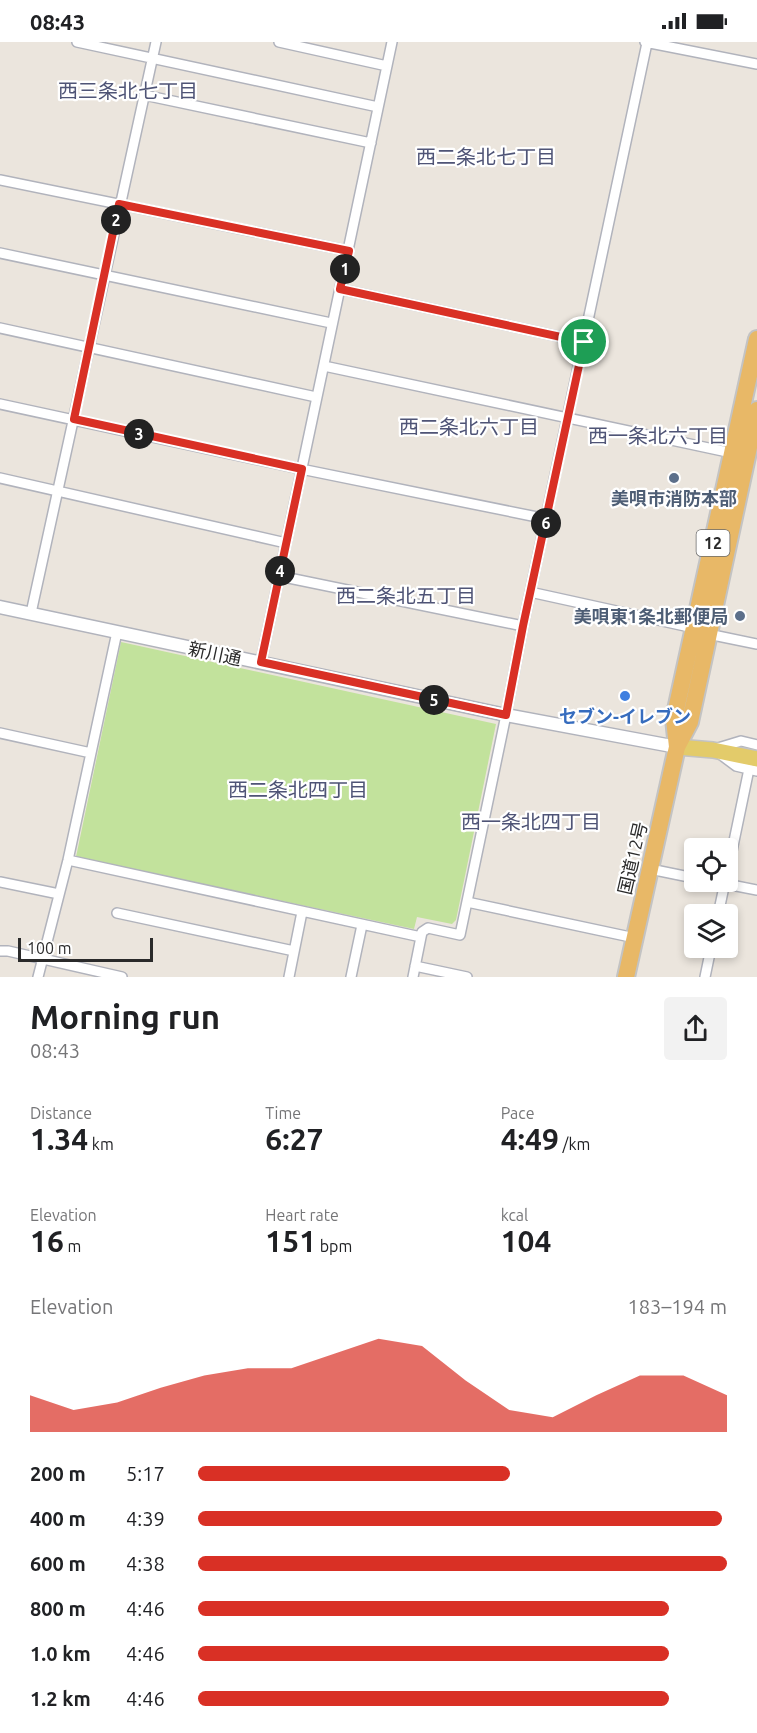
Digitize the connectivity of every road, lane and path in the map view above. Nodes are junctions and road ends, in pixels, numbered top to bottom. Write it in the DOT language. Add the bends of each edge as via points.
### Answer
graph roads {
  1 [pos="77,42"];
  2 [pos="156,42"];
  3 [pos="279,42"];
  4 [pos="392,42"];
  5 [pos="646,42"];
  6 [pos="152,58"];
  7 [pos="757,64"];
  8 [pos="387,66"];
  9 [pos="144,95"];
  10 [pos="378,107"];
  11 [pos="370,144"];
  12 [pos="0,180"];
  13 [pos="119,204"];
  14 [pos="349,251"];
  15 [pos="0,253"];
  16 [pos="105,275"];
  17 [pos="340,289"];
  18 [pos="332,323"];
  19 [pos="0,328"];
  20 [pos="757,339"];
  21 [pos="584,342"];
  22 [pos="89,346"];
  23 [pos="324,366"];
  24 [pos="316,397"];
  25 [pos="0,404"];
  26 [pos="757,410"];
  27 [pos="568,418"];
  28 [pos="74,419"];
  29 [pos="732,453"];
  30 [pos="302,469"];
  31 [pos="0,478"];
  32 [pos="59,490"];
  33 [pos="547,519"];
  34 [pos="286,543"];
  35 [pos="279,576"];
  36 [pos="530,592"];
  37 [pos="0,607"];
  38 [pos="31,613"];
  39 [pos="523,626"];
  40 [pos="701,631"];
  41 [pos="117,632"];
  42 [pos="757,644"];
  43 [pos="261,662"];
  44 [pos="506,715"];
  45 [pos="0,733"];
  46 [pos="757,745"];
  47 [pos="677,747"];
  48 [pos="713,750"];
  49 [pos="91,753"];
  50 [pos="754,766"];
  51 [pos="736,838"];
  52 [pos="68,860"];
  53 [pos="650,869"];
  54 [pos="684,876"];
  55 [pos="0,882"];
  56 [pos="738,886"];
  57 [pos="757,890"];
  58 [pos="59,894"];
  59 [pos="467,902"];
  60 [pos="302,912"];
  61 [pos="117,913"];
  62 [pos="362,925"];
  63 [pos="421,937"];
  64 [pos="635,938"];
  65 [pos="0,951"];
  66 [pos="294,951"];
  67 [pos="709,958"];
  68 [pos="43,959"];
  69 [pos="415,966"];
  70 [pos="38,977"];
  71 [pos="122,977"];
  72 [pos="289,977"];
  73 [pos="351,977"];
  74 [pos="412,977"];
  75 [pos="466,977"];
  76 [pos="626,977"];
  77 [pos="705,977"];
  1 -- 6 [label="street"];
  2 -- 6 [label="street"];
  3 -- 8 [label="street"];
  4 -- 8 [label="street"];
  5 -- 7 [label="street"];
  5 -- 21 [label="street"];
  6 -- 9 [label="street"];
  6 -- 10 [label="street"];
  8 -- 10 [label="street"];
  9 -- 11 [label="street"];
  9 -- 13 [label="street"];
  10 -- 11 [label="street"];
  11 -- 14 [label="street"];
  12 -- 13 [label="street"];
  13 -- 14 [label="street"];
  13 -- 16 [label="street"];
  14 -- 17 [label="street"];
  15 -- 16 [label="street"];
  16 -- 18 [label="street"];
  16 -- 22 [label="street"];
  17 -- 18 [label="street"];
  17 -- 21 [label="street"];
  18 -- 23 [label="street"];
  19 -- 22 [label="street"];
  20 -- 29 [label="highway, 国道12号 / 12"];
  21 -- 27 [label="street"];
  22 -- 24 [label="street"];
  22 -- 28 [label="street"];
  23 -- 24 [label="street"];
  23 -- 27 [label="street"];
  24 -- 30 [label="street"];
  25 -- 28 [label="street"];
  26 -- 40 [label="highway, 国道12号 / 12"];
  27 -- 29 [label="street"];
  27 -- 33 [label="street"];
  28 -- 30 [label="street"];
  28 -- 32 [label="street"];
  29 -- 40 [label="highway, 国道12号 / 12"];
  30 -- 33 [label="street"];
  30 -- 34 [label="street"];
  31 -- 32 [label="street"];
  32 -- 34 [label="street"];
  32 -- 38 [label="street"];
  33 -- 36 [label="street"];
  34 -- 35 [label="street"];
  35 -- 39 [label="street"];
  35 -- 43 [label="street"];
  36 -- 39 [label="street"];
  36 -- 40 [label="street"];
  37 -- 38 [label="street, 新川通"];
  38 -- 41 [label="street, 新川通"];
  39 -- 44 [label="street"];
  40 -- 42 [label="street"];
  40 -- 47 [label="highway, 国道12号 / 12" via="674,719"];
  41 -- 43 [label="street, 新川通"];
  41 -- 49 [label="street"];
  43 -- 44 [label="street, 新川通"];
  44 -- 47 [label="street, 新川通"];
  44 -- 59 [label="street"];
  45 -- 49 [label="street"];
  46 -- 48 [label="street" via="741,741"];
  47 -- 48 [label="main road"];
  47 -- 53 [label="highway, 国道12号 / 12"];
  48 -- 50 [label="main road"];
  49 -- 52 [label="street"];
  50 -- 51 [label="street"];
  52 -- 58 [label="street"];
  52 -- 60 [label="street"];
  53 -- 54 [label="street"];
  53 -- 64 [label="highway, 国道12号 / 12"];
  55 -- 58 [label="street"];
  56 -- 57 [label="street"];
  58 -- 68 [label="street"];
  59 -- 63 [label="street" via="460,935 428,928"];
  59 -- 64 [label="street"];
  60 -- 62 [label="street"];
  60 -- 66 [label="street"];
  61 -- 66 [label="street"];
  62 -- 63 [label="street"];
  62 -- 73 [label="street"];
  63 -- 69 [label="street"];
  64 -- 76 [label="highway, 国道12号 / 12"];
  65 -- 68 [label="street"];
  66 -- 72 [label="street"];
  67 -- 77 [label="street"];
  68 -- 70 [label="street"];
  68 -- 71 [label="street"];
  69 -- 74 [label="street"];
  69 -- 75 [label="street"];
}
